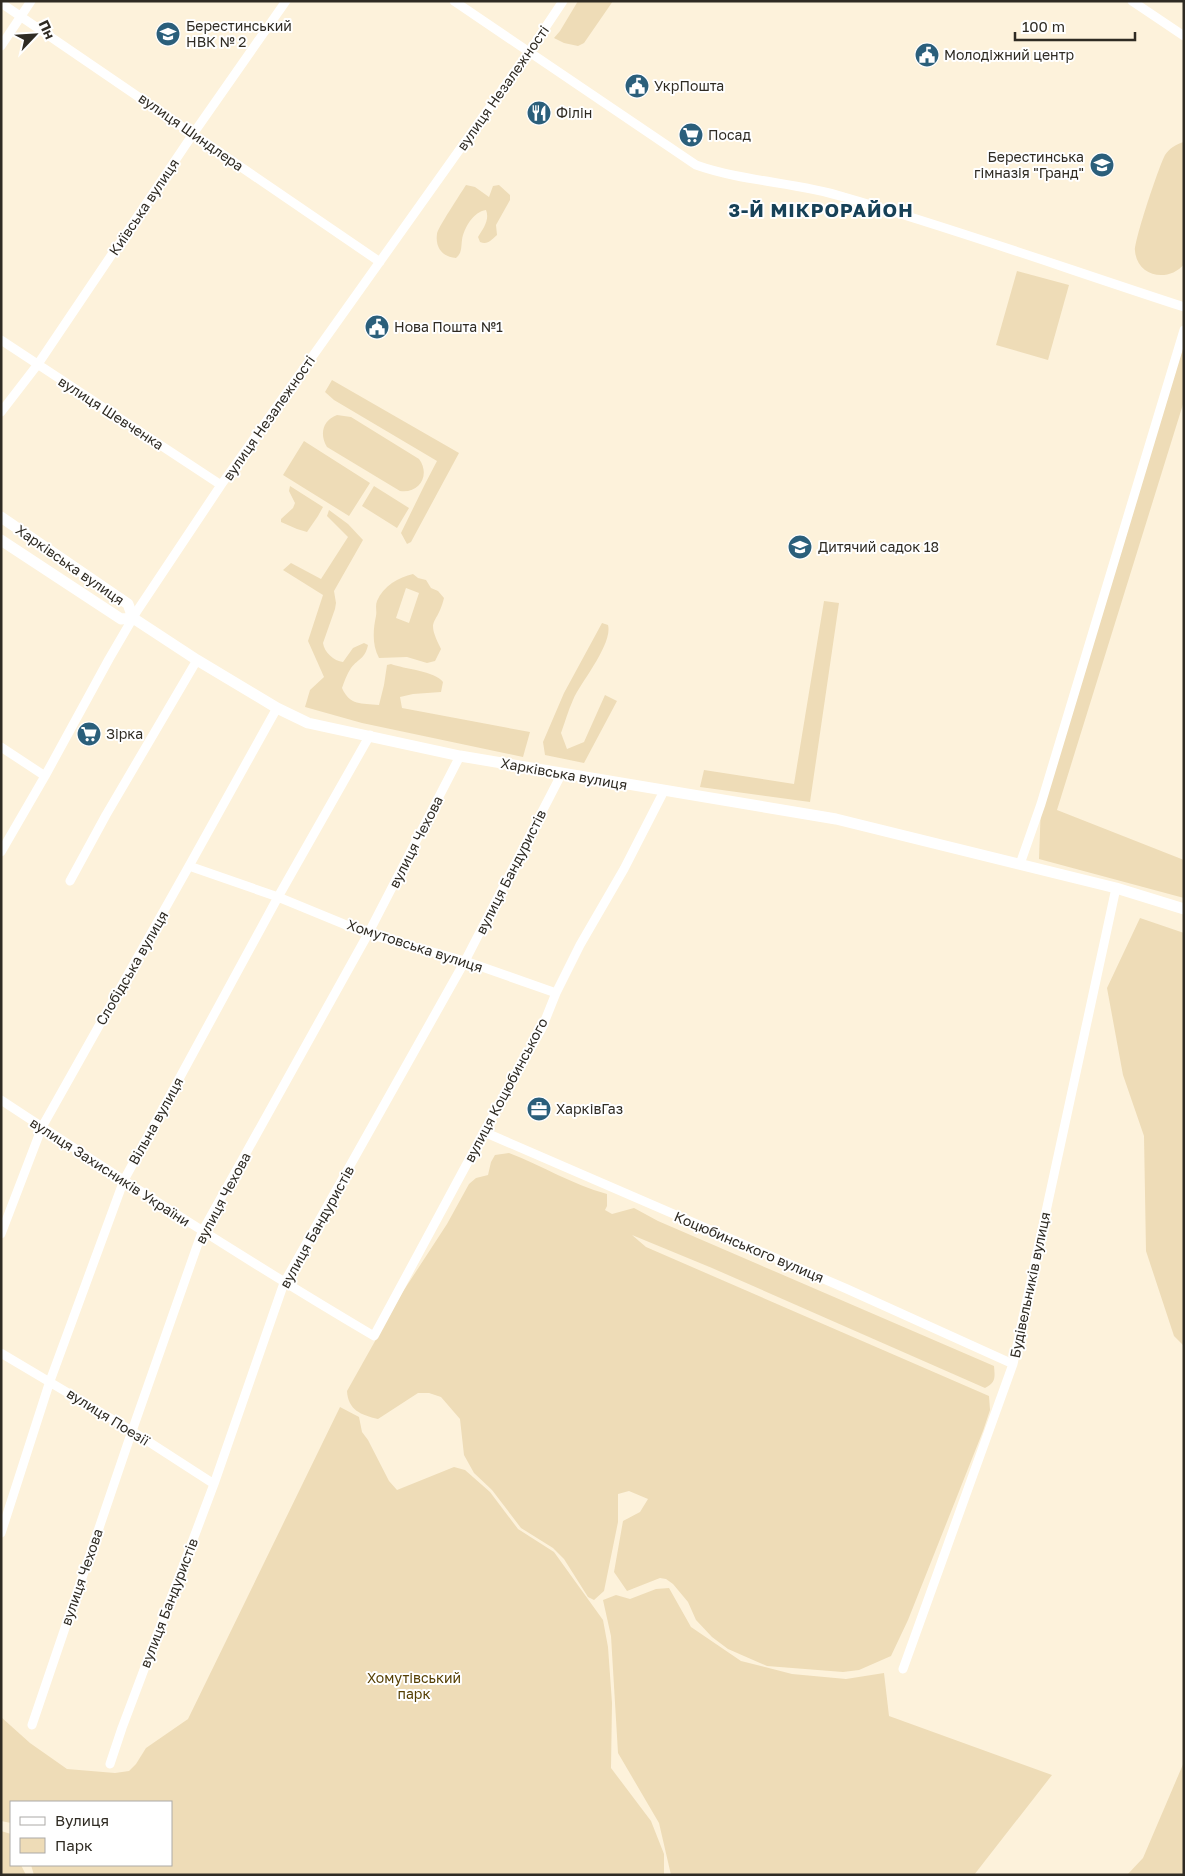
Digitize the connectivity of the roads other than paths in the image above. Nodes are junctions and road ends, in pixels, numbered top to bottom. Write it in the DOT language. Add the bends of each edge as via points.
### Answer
graph roads {
  1 [pos="32,1"];
  2 [pos="286,1"];
  3 [pos="454,1"];
  4 [pos="563,1"];
  5 [pos="1132,1"];
  6 [pos="1,3"];
  7 [pos="21,16"];
  8 [pos="1184,36"];
  9 [pos="1,46"];
  10 [pos="529,52"];
  11 [pos="192,134"];
  12 [pos="380,262"];
  13 [pos="1184,307"];
  14 [pos="1184,330"];
  15 [pos="1,340"];
  16 [pos="38,364"];
  17 [pos="1,412"];
  18 [pos="221,485"];
  19 [pos="1,517"];
  20 [pos="1,540"];
  21 [pos="133,618"];
  22 [pos="197,660"];
  23 [pos="276,708"];
  24 [pos="370,735"];
  25 [pos="1,747"];
  26 [pos="460,756"];
  27 [pos="562,773"];
  28 [pos="45,776"];
  29 [pos="664,791"];
  30 [pos="1,852"];
  31 [pos="1020,864"];
  32 [pos="190,866"];
  33 [pos="70,881"];
  34 [pos="1116,888"];
  35 [pos="278,897"];
  36 [pos="1184,909"];
  37 [pos="368,934"];
  38 [pos="465,961"];
  39 [pos="556,993"];
  40 [pos="1,1100"];
  41 [pos="42,1127"];
  42 [pos="484,1132"];
  43 [pos="124,1180"];
  44 [pos="202,1232"];
  45 [pos="1,1234"];
  46 [pos="284,1283"];
  47 [pos="374,1336"];
  48 [pos="1,1353"];
  49 [pos="1013,1364"];
  50 [pos="50,1381"];
  51 [pos="132,1431"];
  52 [pos="214,1484"];
  53 [pos="1,1533"];
  54 [pos="903,1670"];
  55 [pos="32,1726"];
  56 [pos="110,1764"];
  1 -- 7 [label="street"];
  2 -- 11 [label="street, Київська вулиця"];
  3 -- 10 [label="street"];
  4 -- 10 [label="street, вулиця Незалежності"];
  5 -- 8 [label="street"];
  6 -- 7 [label="street, вулиця Шиндлера"];
  7 -- 9 [label="street"];
  7 -- 11 [label="street, вулиця Шиндлера"];
  10 -- 12 [label="street, вулиця Незалежності"];
  10 -- 13 [label="street" via="696,165 716,172 842,196"];
  11 -- 12 [label="street, вулиця Шиндлера"];
  11 -- 16 [label="street, Київська вулиця"];
  12 -- 18 [label="street, вулиця Незалежності"];
  14 -- 31 [label="street"];
  15 -- 16 [label="street, вулиця Шевченка"];
  16 -- 17 [label="street, Київська вулиця"];
  16 -- 18 [label="street, вулиця Шевченка"];
  18 -- 21 [label="street, вулиця Незалежності"];
  19 -- 21 [label="street, Харківська вулиця" via="128,604"];
  20 -- 21 [label="street, Харківська вулиця" via="121,619"];
  21 -- 22 [label="street, Харківська вулиця"];
  21 -- 28 [label="street, вулиця Незалежності"];
  22 -- 23 [label="street, Харківська вулиця"];
  22 -- 33 [label="street"];
  23 -- 24 [label="street, Харківська вулиця" via="308,723"];
  23 -- 32 [label="street, Слобідська вулиця"];
  24 -- 26 [label="street, Харківська вулиця"];
  24 -- 35 [label="street, Вільна вулиця"];
  25 -- 28 [label="street"];
  26 -- 27 [label="street, Харківська вулиця"];
  26 -- 37 [label="street, вулиця Чехова"];
  27 -- 29 [label="street, Харківська вулиця"];
  27 -- 38 [label="street, вулиця Бандуристів"];
  28 -- 30 [label="street, вулиця Незалежності"];
  29 -- 31 [label="street, Харківська вулиця" via="836,819"];
  29 -- 39 [label="street, вулиця Коцюбинського"];
  31 -- 34 [label="street, Харківська вулиця"];
  32 -- 35 [label="street, Хомутовська вулиця"];
  32 -- 41 [label="street, Слобідська вулиця"];
  34 -- 36 [label="street, Харківська вулиця"];
  34 -- 49 [label="street, Будівельників вулиця"];
  35 -- 37 [label="street, Хомутовська вулиця"];
  35 -- 43 [label="street, Вільна вулиця"];
  37 -- 38 [label="street, Хомутовська вулиця"];
  37 -- 44 [label="street, вулиця Чехова"];
  38 -- 39 [label="street, Хомутовська вулиця"];
  38 -- 46 [label="street, вулиця Бандуристів"];
  39 -- 42 [label="street, вулиця Коцюбинського" via="542,1028"];
  40 -- 41 [label="street, вулиця Захисників України"];
  41 -- 43 [label="street, вулиця Захисників України"];
  41 -- 45 [label="street, Слобідська вулиця"];
  42 -- 47 [label="street, вулиця Коцюбинського"];
  42 -- 49 [label="street, Коцюбинського вулиця"];
  43 -- 44 [label="street, вулиця Захисників України"];
  43 -- 50 [label="street, Вільна вулиця"];
  44 -- 46 [label="street, вулиця Захисників України"];
  44 -- 51 [label="street, вулиця Чехова"];
  46 -- 47 [label="street, вулиця Захисників України"];
  46 -- 52 [label="street, вулиця Бандуристів"];
  48 -- 50 [label="street, вулиця Поезії"];
  49 -- 54 [label="street, Будівельників вулиця"];
  50 -- 51 [label="street, вулиця Поезії"];
  50 -- 53 [label="street, Вільна вулиця"];
  51 -- 52 [label="street, вулиця Поезії"];
  51 -- 55 [label="street, вулиця Чехова"];
  52 -- 56 [label="street, вулиця Бандуристів"];
}
